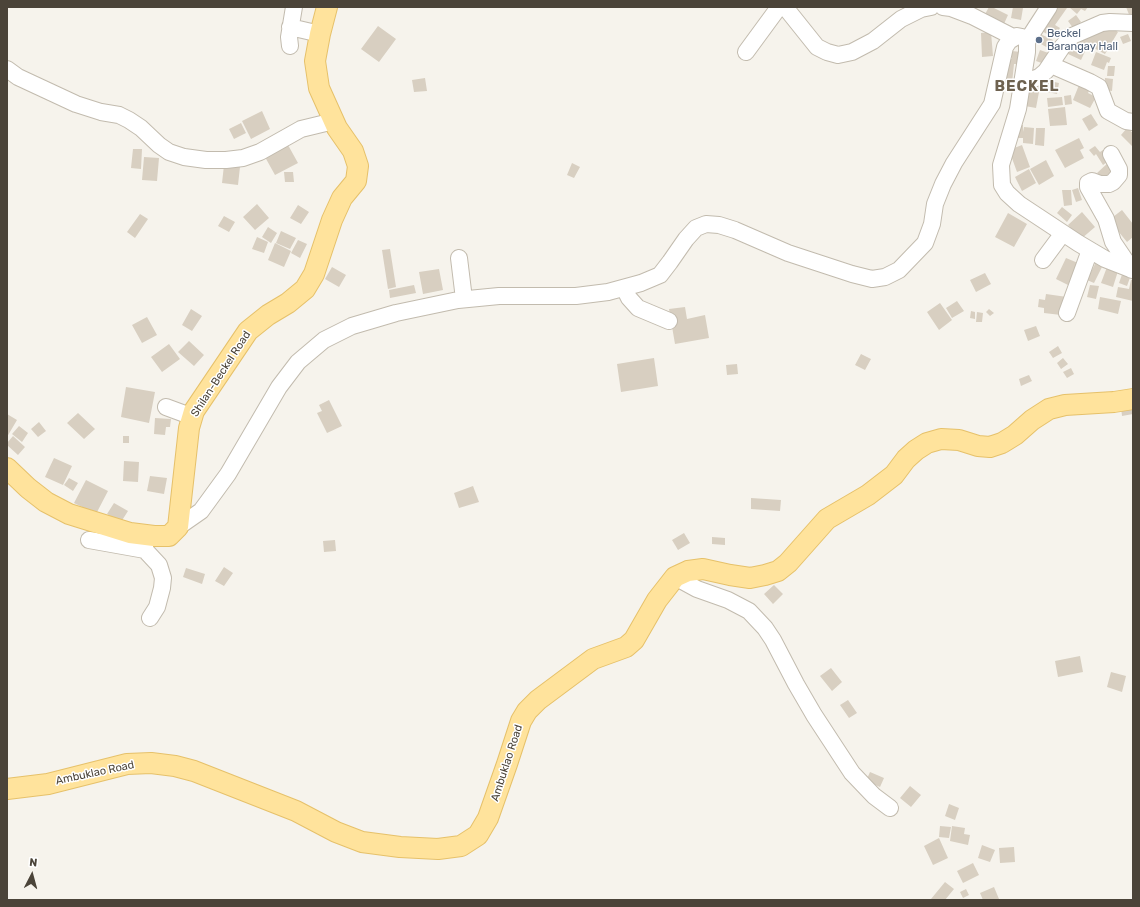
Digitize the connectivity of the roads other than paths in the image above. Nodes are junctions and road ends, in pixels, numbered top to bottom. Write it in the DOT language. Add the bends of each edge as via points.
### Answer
graph roads {
  1 [pos="294,7"];
  2 [pos="327,7"];
  3 [pos="779,7"];
  4 [pos="785,7"];
  5 [pos="930,7"];
  6 [pos="943,7"];
  7 [pos="1042,7"];
  8 [pos="1049,7"];
  9 [pos="1133,24"];
  10 [pos="1038,25"];
  11 [pos="290,27"];
  12 [pos="320,34"];
  13 [pos="1020,39"];
  14 [pos="290,46"];
  15 [pos="746,52"];
  16 [pos="1051,65"];
  17 [pos="7,69"];
  18 [pos="1022,83"];
  19 [pos="334,121"];
  20 [pos="1133,122"];
  21 [pos="1111,154"];
  22 [pos="1063,234"];
  23 [pos="1090,250"];
  24 [pos="459,258"];
  25 [pos="1043,260"];
  26 [pos="1133,270"];
  27 [pos="624,288"];
  28 [pos="464,299"];
  29 [pos="1067,313"];
  30 [pos="669,321"];
  31 [pos="1133,399"];
  32 [pos="166,407"];
  33 [pos="193,417"];
  34 [pos="7,468"];
  35 [pos="178,527"];
  36 [pos="89,540"];
  37 [pos="145,543"];
  38 [pos="675,577"];
  39 [pos="150,618"];
  40 [pos="7,789"];
  41 [pos="890,808"];
  1 -- 11 [label="street"];
  2 -- 12 [label="main road, Shilan-Beckel Road"];
  3 -- 15 [label="street"];
  4 -- 5 [label="street" via="817,47 838,54 852,52 873,41 901,19"];
  6 -- 13 [label="street" via="972,16"];
  7 -- 10 [label="street"];
  8 -- 10 [label="street"];
  9 -- 16 [label="street" via="1102,23 1072,36"];
  10 -- 13 [label="street"];
  11 -- 12 [label="street"];
  11 -- 14 [label="street"];
  12 -- 19 [label="main road, Shilan-Beckel Road" via="315,62 319,88"];
  13 -- 18 [label="street" via="1026,52"];
  13 -- 27 [label="street" via="1009,41 1005,47 992,104 943,184 925,243 899,270 885,277 872,279 788,253 719,224 706,224 696,228 686,239 660,275"];
  16 -- 18 [label="street" via="1039,77"];
  16 -- 20 [label="street" via="1099,87 1108,111"];
  17 -- 19 [label="street" via="76,104 119,115 141,128 169,152 184,157 206,160 243,158 260,152 301,129"];
  18 -- 22 [label="street" via="1018,109 1001,166 1002,185 1019,204"];
  19 -- 33 [label="main road, Shilan-Beckel Road" via="353,151 358,166 356,181 342,198 332,220 314,274 305,289 248,331 194,411"];
  21 -- 26 [label="street" via="1119,169 1119,175 1109,184 1092,182 1088,183 1088,187 1106,219 1113,242"];
  22 -- 23 [label="street"];
  22 -- 25 [label="street"];
  23 -- 26 [label="street"];
  23 -- 29 [label="street"];
  24 -- 28 [label="street"];
  27 -- 28 [label="street" via="576,296 499,296"];
  27 -- 30 [label="street" via="638,308"];
  28 -- 35 [label="street" via="396,313 352,326 324,340 298,362 279,387 224,480 201,511"];
  31 -- 38 [label="main road" via="1065,405 1049,409 1015,435 990,447 959,440 941,439 928,443 916,450 894,475 868,495 827,519 778,571 750,578 703,569 688,571"];
  32 -- 33 [label="street"];
  33 -- 35 [label="main road, Shilan-Beckel Road" via="189,428"];
  34 -- 37 [label="main road" via="46,502 69,514 130,533"];
  35 -- 37 [label="main road" via="169,536"];
  36 -- 37 [label="street"];
  37 -- 39 [label="street" via="159,565 163,578 157,607"];
  38 -- 40 [label="main road, Ambuklao Road" via="657,600 634,640 626,647 593,659 527,711 521,720 488,818 478,834 461,846 438,849 362,842 336,832 296,811 175,766 127,764 48,784"];
  38 -- 41 [label="street" via="749,611 765,628 814,715 852,773 874,796"];
}
